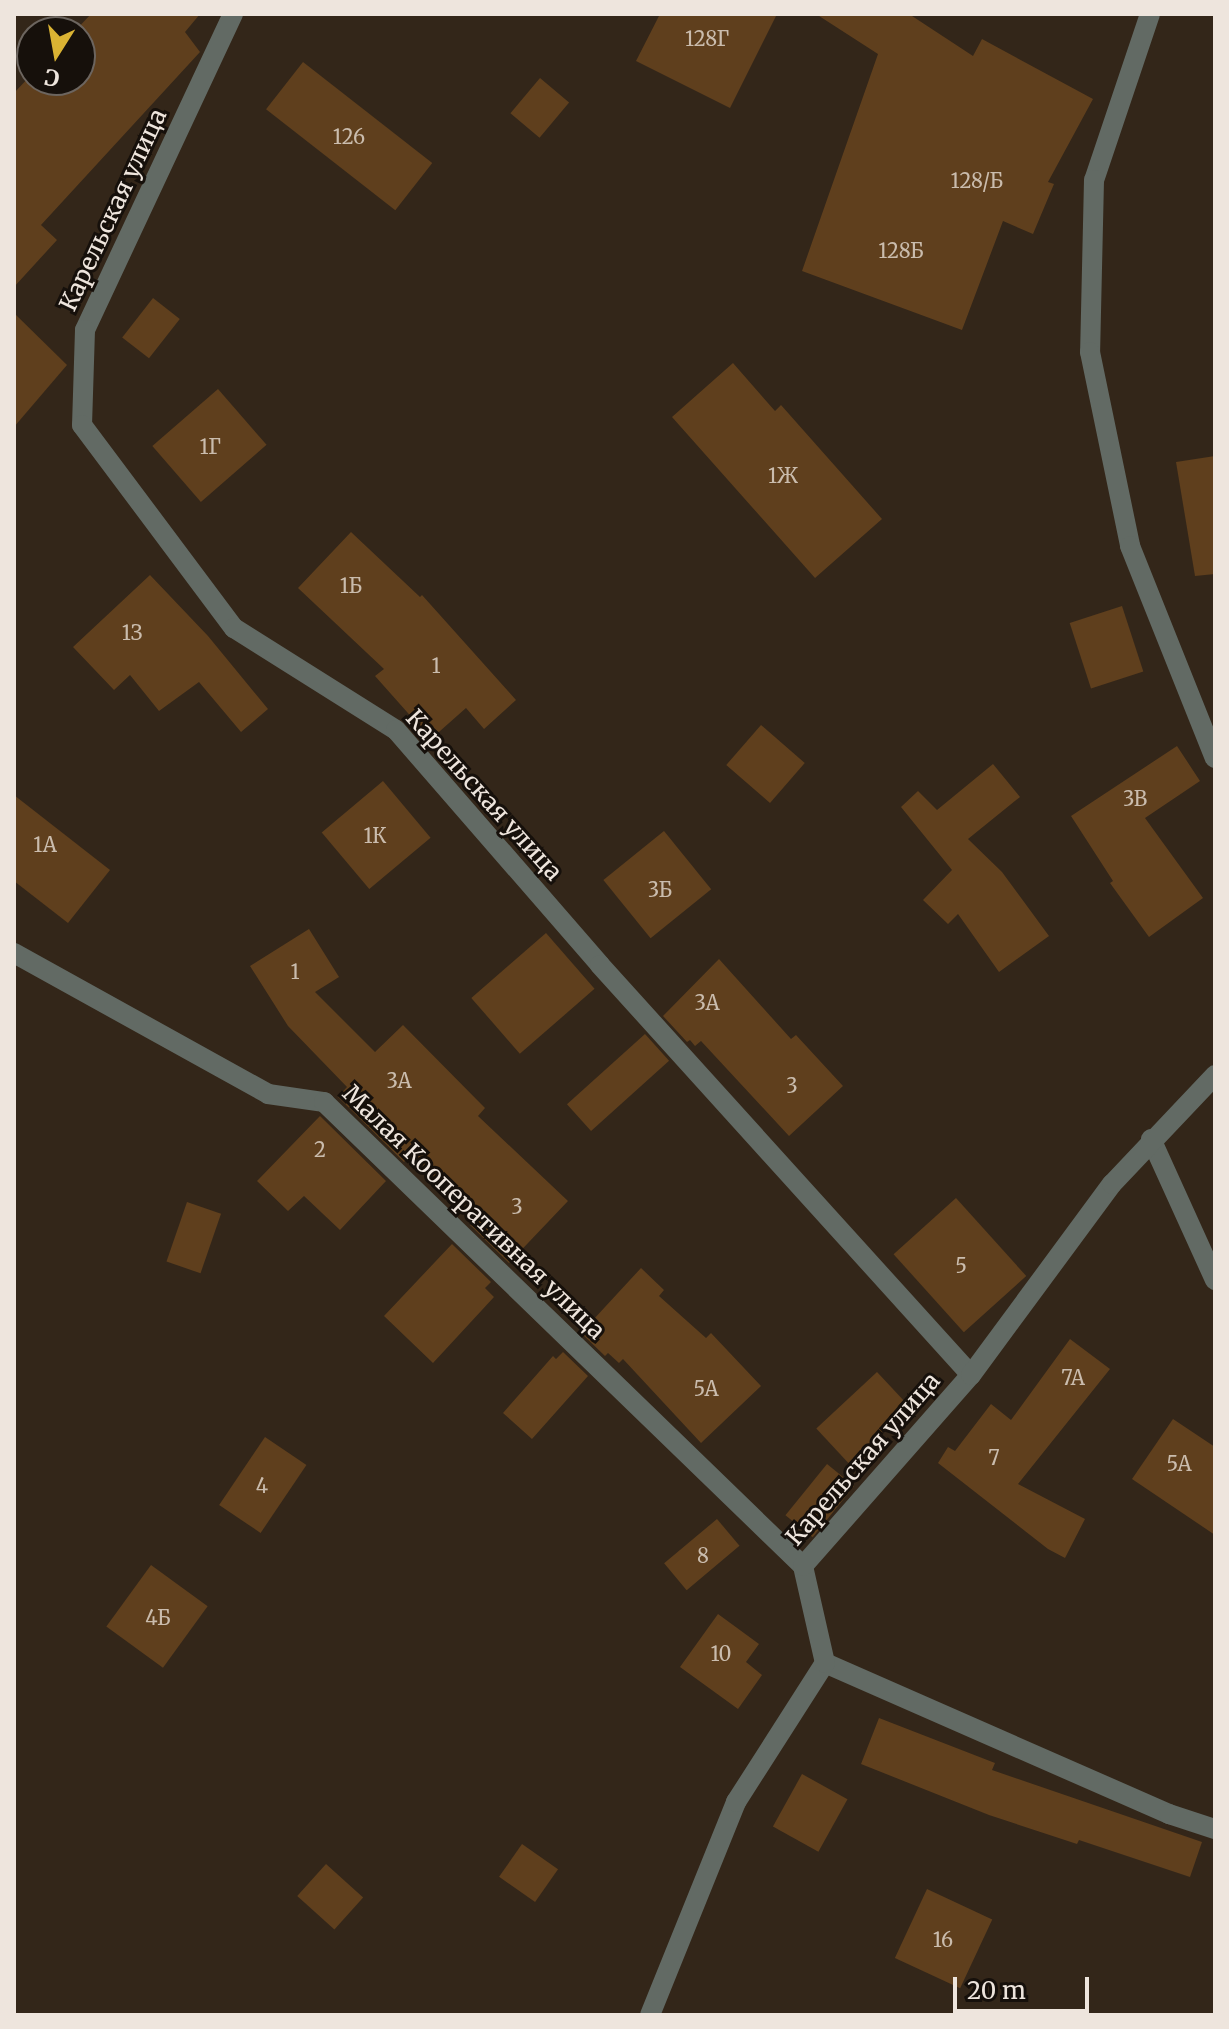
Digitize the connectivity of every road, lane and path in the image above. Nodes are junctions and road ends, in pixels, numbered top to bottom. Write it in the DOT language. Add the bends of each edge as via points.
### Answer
graph roads {
  1 [pos="233,14"];
  2 [pos="1150,14"];
  3 [pos="1215,758"];
  4 [pos="14,953"];
  5 [pos="1215,1075"];
  6 [pos="1151,1139"];
  7 [pos="1215,1280"];
  8 [pos="971,1375"];
  9 [pos="803,1566"];
  10 [pos="825,1663"];
  11 [pos="1215,1829"];
  12 [pos="650,2015"];
  1 -- 8 [label="street, Карельская улица" via="85,330 82,425 234,628 396,730 600,965"];
  2 -- 3 [label="street" via="1094,180 1090,352 1130,546"];
  4 -- 9 [label="street, Малая Кооперативная улица" via="268,1094 324,1102"];
  5 -- 6 [label="street, Карельская улица"];
  6 -- 7 [label="street"];
  6 -- 8 [label="street, Карельская улица"];
  8 -- 9 [label="street, Карельская улица"];
  9 -- 10 [label="street, Карельская улица"];
  10 -- 11 [label="street" via="1169,1814"];
  10 -- 12 [label="street" via="736,1802"];
}
